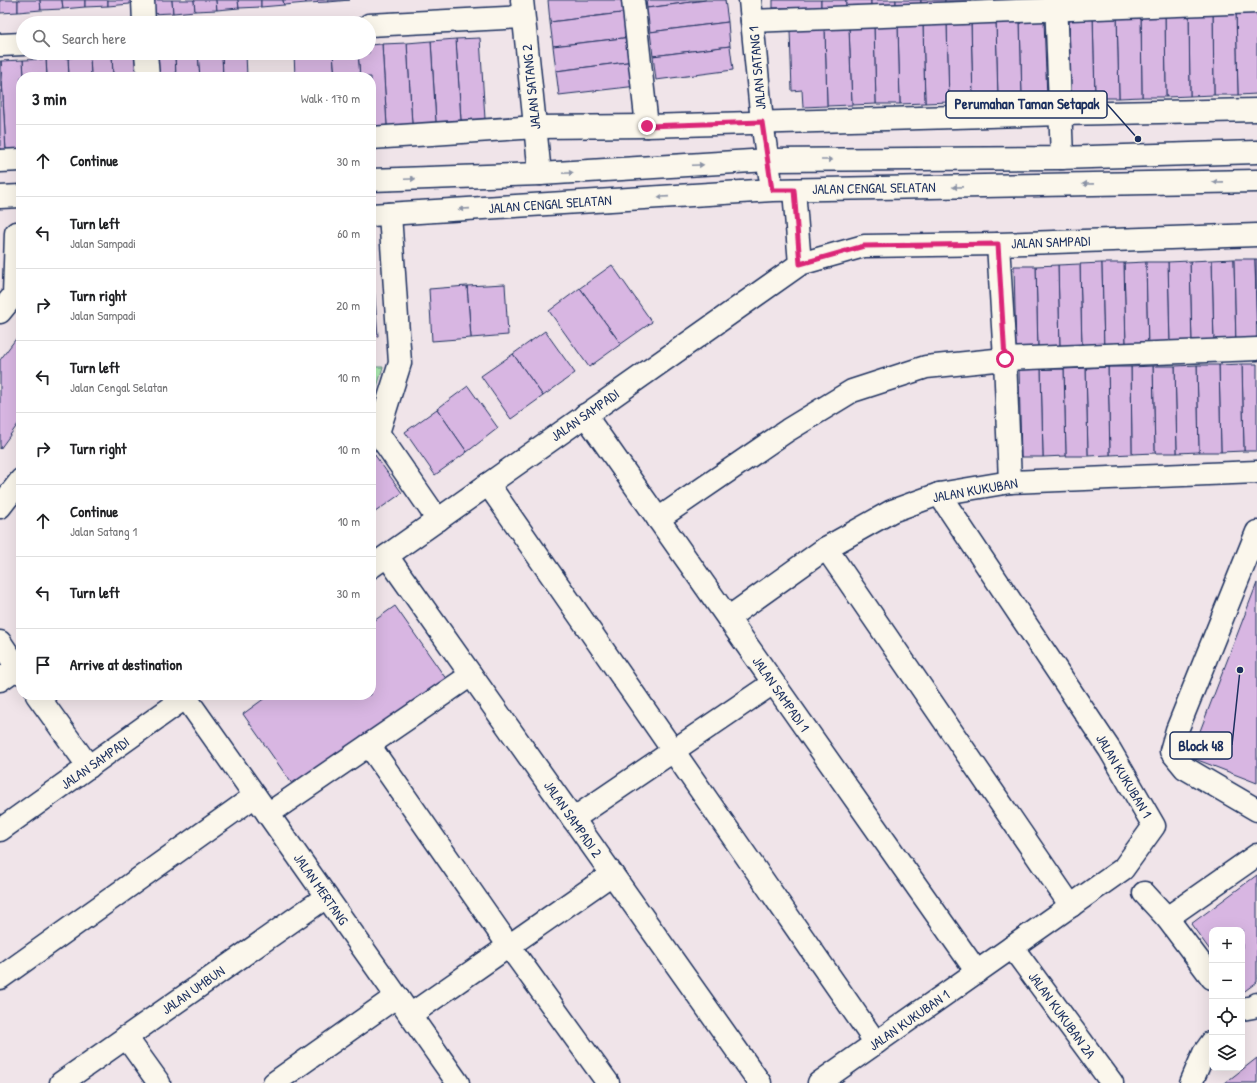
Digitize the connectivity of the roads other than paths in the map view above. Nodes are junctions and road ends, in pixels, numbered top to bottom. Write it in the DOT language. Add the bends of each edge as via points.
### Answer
graph roads {
  1 [pos="143,0"];
  2 [pos="633,0"];
  3 [pos="1257,2"];
  4 [pos="1056,5"];
  5 [pos="522,9"];
  6 [pos="751,11"];
  7 [pos="144,16"];
  8 [pos="376,24"];
  9 [pos="16,44"];
  10 [pos="0,45"];
  11 [pos="147,60"];
  12 [pos="148,72"];
  13 [pos="1257,110"];
  14 [pos="1061,114"];
  15 [pos="762,122"];
  16 [pos="647,126"];
  17 [pos="536,127"];
  18 [pos="376,138"];
  19 [pos="1257,152"];
  20 [pos="1062,158"];
  21 [pos="16,160"];
  22 [pos="768,160"];
  23 [pos="0,161"];
  24 [pos="540,174"];
  25 [pos="376,180"];
  26 [pos="1257,181"];
  27 [pos="772,190"];
  28 [pos="794,190"];
  29 [pos="16,196"];
  30 [pos="0,197"];
  31 [pos="381,214"];
  32 [pos="12,233"];
  33 [pos="1257,235"];
  34 [pos="998,244"];
  35 [pos="800,264"];
  36 [pos="0,312"];
  37 [pos="1257,349"];
  38 [pos="1005,359"];
  39 [pos="585,415"];
  40 [pos="1257,472"];
  41 [pos="1010,482"];
  42 [pos="488,484"];
  43 [pos="16,486"];
  44 [pos="939,494"];
  45 [pos="0,507"];
  46 [pos="658,519"];
  47 [pos="438,520"];
  48 [pos="1257,532"];
  49 [pos="826,548"];
  50 [pos="379,562"];
  51 [pos="728,618"];
  52 [pos="0,642"];
  53 [pos="16,666"];
  54 [pos="16,672"];
  55 [pos="472,675"];
  56 [pos="0,680"];
  57 [pos="773,683"];
  58 [pos="41,700"];
  59 [pos="181,700"];
  60 [pos="189,700"];
  61 [pos="369,745"];
  62 [pos="673,751"];
  63 [pos="89,767"];
  64 [pos="255,796"];
  65 [pos="1257,810"];
  66 [pos="268,814"];
  67 [pos="573,819"];
  68 [pos="0,830"];
  69 [pos="1257,855"];
  70 [pos="612,874"];
  71 [pos="1144,893"];
  72 [pos="326,897"];
  73 [pos="1070,906"];
  74 [pos="1167,918"];
  75 [pos="509,946"];
  76 [pos="1012,947"];
  77 [pos="977,972"];
  78 [pos="1209,974"];
  79 [pos="0,978"];
  80 [pos="397,996"];
  81 [pos="1257,1004"];
  82 [pos="1245,1008"];
  83 [pos="410,1015"];
  84 [pos="126,1037"];
  85 [pos="876,1043"];
  86 [pos="1209,1046"];
  87 [pos="297,1077"];
  88 [pos="832,1080"];
  89 [pos="61,1083"];
  90 [pos="159,1083"];
  91 [pos="274,1083"];
  92 [pos="458,1083"];
  93 [pos="608,1083"];
  94 [pos="760,1083"];
  95 [pos="1112,1083"];
  96 [pos="1191,1083"];
  1 -- 7 [label="street"];
  2 -- 16 [label="street"];
  3 -- 4 [label="street"];
  4 -- 6 [label="street"];
  4 -- 14 [label="street"];
  5 -- 8 [label="street"];
  5 -- 17 [label="street, JALAN SATANG 2"];
  6 -- 15 [label="street, JALAN SATANG 1"];
  9 -- 10 [label="street"];
  11 -- 12 [label="street"];
  13 -- 14 [label="street"];
  14 -- 15 [label="street"];
  14 -- 20 [label="street"];
  15 -- 16 [label="street"];
  15 -- 22 [label="street, JALAN SATANG 1"];
  16 -- 17 [label="street"];
  17 -- 18 [label="street"];
  17 -- 24 [label="street, JALAN SATANG 2"];
  19 -- 20 [label="street, JALAN CENGAL SELATAN"];
  22 -- 20 [label="street, JALAN CENGAL SELATAN, one-way"];
  21 -- 23 [label="street"];
  24 -- 22 [label="street, JALAN CENGAL SELATAN, one-way"];
  22 -- 27 [label="street, JALAN SATANG 1"];
  25 -- 24 [label="street, JALAN CENGAL SELATAN, one-way"];
  26 -- 28 [label="street, JALAN CENGAL SELATAN, one-way"];
  27 -- 28 [label="street, JALAN CENGAL SELATAN"];
  27 -- 31 [label="street, JALAN CENGAL SELATAN, one-way"];
  28 -- 35 [label="street"];
  29 -- 30 [label="street"];
  31 -- 47 [label="street" via="400,363 378,433"];
  32 -- 36 [label="street" via="14,294"];
  33 -- 34 [label="street, JALAN SAMPADI"];
  34 -- 35 [label="street, JALAN SAMPADI" via="864,246"];
  34 -- 38 [label="street"];
  35 -- 39 [label="street, JALAN SAMPADI"];
  37 -- 38 [label="street"];
  38 -- 41 [label="street"];
  38 -- 46 [label="street" via="926,367 852,391 788,430"];
  39 -- 42 [label="street, JALAN SAMPADI"];
  39 -- 46 [label="street, JALAN SAMPADI 1"];
  40 -- 41 [label="street, JALAN KUKUBAN"];
  41 -- 44 [label="street, JALAN KUKUBAN"];
  42 -- 47 [label="street, JALAN SAMPADI"];
  42 -- 62 [label="street"];
  43 -- 45 [label="street"];
  44 -- 49 [label="street, JALAN KUKUBAN" via="892,511"];
  44 -- 73 [label="street, JALAN KUKUBAN 1" via="1110,750 1154,826 1123,869"];
  46 -- 51 [label="street, JALAN SAMPADI 1"];
  47 -- 50 [label="street, JALAN SAMPADI"];
  48 -- 65 [label="street" via="1177,730 1171,751 1185,768"];
  49 -- 51 [label="street, JALAN KUKUBAN"];
  49 -- 73 [label="street"];
  50 -- 55 [label="street, JALAN SAMPADI 2"];
  51 -- 57 [label="street, JALAN SAMPADI 1"];
  52 -- 53 [label="street"];
  54 -- 56 [label="street"];
  55 -- 61 [label="street"];
  55 -- 67 [label="street, JALAN SAMPADI 2"];
  57 -- 62 [label="street"];
  57 -- 77 [label="street, JALAN SAMPADI 1"];
  58 -- 63 [label="street"];
  59 -- 63 [label="street, JALAN SAMPADI"];
  60 -- 64 [label="street, JALAN MERTANG"];
  61 -- 66 [label="street"];
  61 -- 75 [label="street"];
  62 -- 67 [label="street"];
  62 -- 85 [label="street"];
  63 -- 68 [label="street, JALAN SAMPADI"];
  64 -- 66 [label="street, JALAN MERTANG"];
  64 -- 79 [label="street"];
  66 -- 72 [label="street, JALAN MERTANG"];
  67 -- 70 [label="street, JALAN SAMPADI 2"];
  69 -- 74 [label="street"];
  70 -- 75 [label="street"];
  70 -- 94 [label="street, JALAN SAMPADI 2"];
  71 -- 74 [label="street"];
  72 -- 80 [label="street, JALAN MERTANG"];
  72 -- 84 [label="street, JALAN UMBUN"];
  73 -- 76 [label="street, JALAN KUKUBAN 1"];
  74 -- 78 [label="street"];
  75 -- 83 [label="street"];
  75 -- 93 [label="street"];
  76 -- 77 [label="street, JALAN KUKUBAN 1"];
  76 -- 95 [label="street, JALAN KUKUBAN 2A"];
  77 -- 85 [label="street, JALAN KUKUBAN 1"];
  80 -- 83 [label="street, JALAN MERTANG"];
  80 -- 87 [label="street"];
  81 -- 82 [label="street"];
  83 -- 92 [label="street, JALAN MERTANG"];
  84 -- 89 [label="street, JALAN UMBUN"];
  84 -- 90 [label="street"];
  85 -- 88 [label="street, JALAN KUKUBAN 1"];
  86 -- 96 [label="street"];
  87 -- 91 [label="street"];
}
